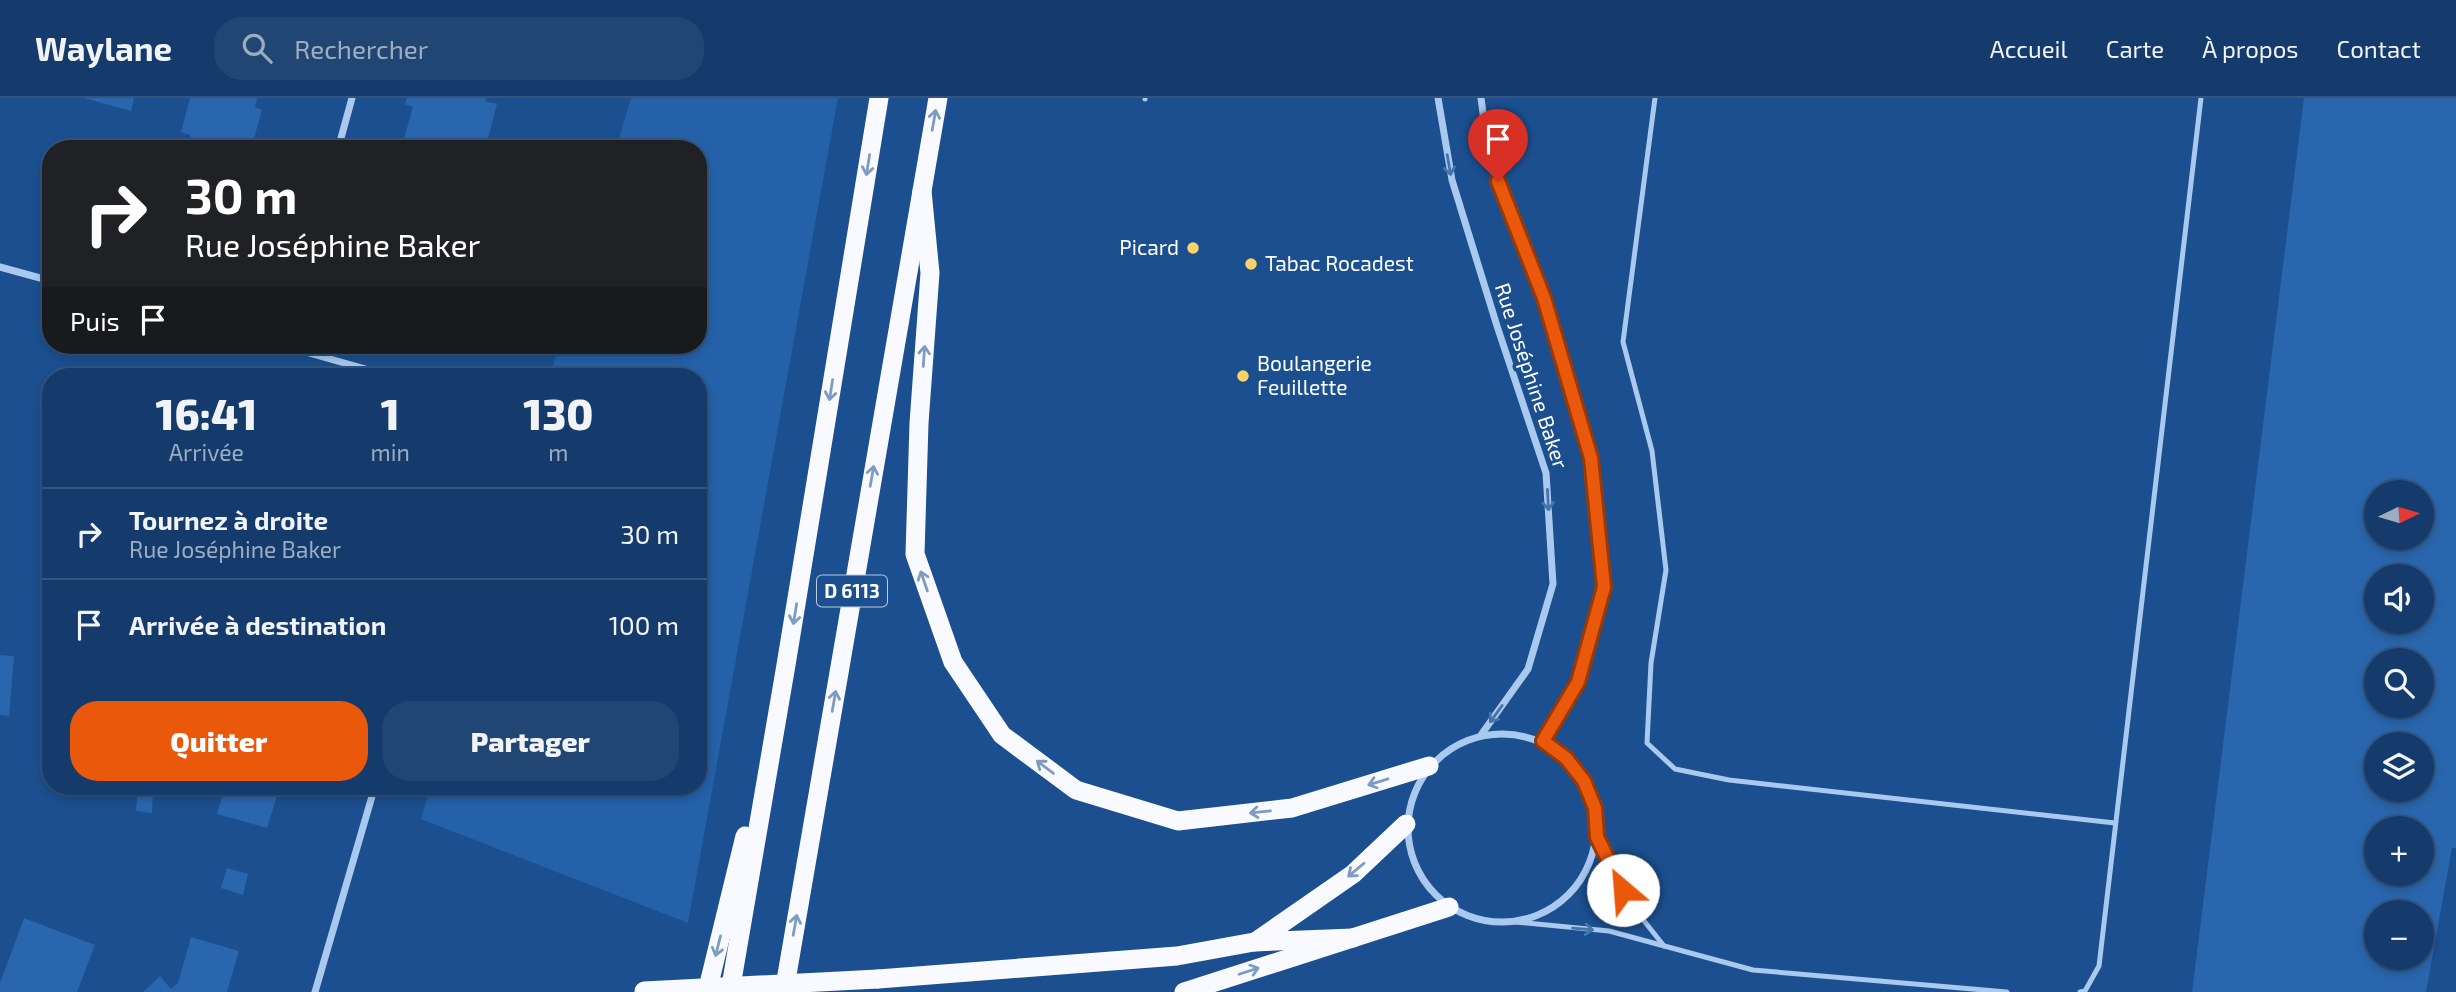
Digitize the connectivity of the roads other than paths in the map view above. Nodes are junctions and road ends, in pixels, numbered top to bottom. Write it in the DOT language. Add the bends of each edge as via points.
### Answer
graph roads {
  1 [pos="352,98"];
  2 [pos="879,98"];
  3 [pos="938,98"];
  4 [pos="1438,98"];
  5 [pos="1481,98"];
  6 [pos="1655,98"];
  7 [pos="2201,98"];
  8 [pos="340,140"];
  9 [pos="922,191"];
  10 [pos="0,267"];
  11 [pos="42,279"];
  12 [pos="313,354"];
  13 [pos="362,368"];
  14 [pos="786,665"];
  15 [pos="1481,734"];
  16 [pos="1543,741"];
  17 [pos="1429,766"];
  18 [pos="372,795"];
  19 [pos="2115,823"];
  20 [pos="1406,824"];
  21 [pos="1597,837"];
  22 [pos="1449,907"];
  23 [pos="1515,922"];
  24 [pos="1353,938"];
  25 [pos="1254,942"];
  26 [pos="1664,946"];
  27 [pos="637,991"];
  28 [pos="315,992"];
  29 [pos="707,992"];
  30 [pos="730,992"];
  31 [pos="783,992"];
  32 [pos="1184,992"];
  33 [pos="2007,992"];
  34 [pos="2084,992"];
  1 -- 8 [label="street"];
  2 -- 14 [label="highway, D 6113, one-way"];
  9 -- 3 [label="highway, D 6113, one-way"];
  4 -- 15 [label="street, Rue Joséphine Baker, one-way" via="1452,180 1546,473 1553,584 1528,669"];
  5 -- 16 [label="street, Rue Joséphine Baker" via="1489,158 1544,298 1591,458 1603,574 1604,587 1578,682"];
  6 -- 19 [label="lane" via="1623,342 1652,451 1666,570 1651,663 1647,743 1675,769 1729,780"];
  7 -- 19 [label="lane"];
  17 -- 9 [label="highway, one-way" via="1292,808 1178,821 1076,790 1003,735 953,662 915,554 930,273"];
  31 -- 9 [label="highway, D 6113, one-way"];
  10 -- 11 [label="street"];
  12 -- 13 [label="street"];
  14 -- 29 [label="highway, one-way"];
  14 -- 30 [label="highway, D 6113"];
  15 -- 16 [label="street" via="1513,733"];
  15 -- 17 [label="street" via="1452,746"];
  16 -- 21 [label="street" via="1566,758 1584,781 1595,808"];
  17 -- 20 [label="street" via="1413,794"];
  18 -- 28 [label="street"];
  19 -- 34 [label="lane" via="2099,966"];
  20 -- 22 [label="street" via="1410,855 1424,883"];
  20 -- 25 [label="highway, one-way" via="1353,874"];
  21 -- 23 [label="street" via="1590,865 1574,890 1547,912"];
  21 -- 26 [label="lane" via="1633,907"];
  22 -- 23 [label="street" via="1480,921"];
  22 -- 24 [label="highway"];
  23 -- 26 [label="lane, one-way" via="1609,931"];
  24 -- 25 [label="highway"];
  32 -- 24 [label="highway, one-way"];
  25 -- 27 [label="highway, bridge" via="1177,956 878,979"];
  26 -- 33 [label="lane" via="1753,970"];
}
